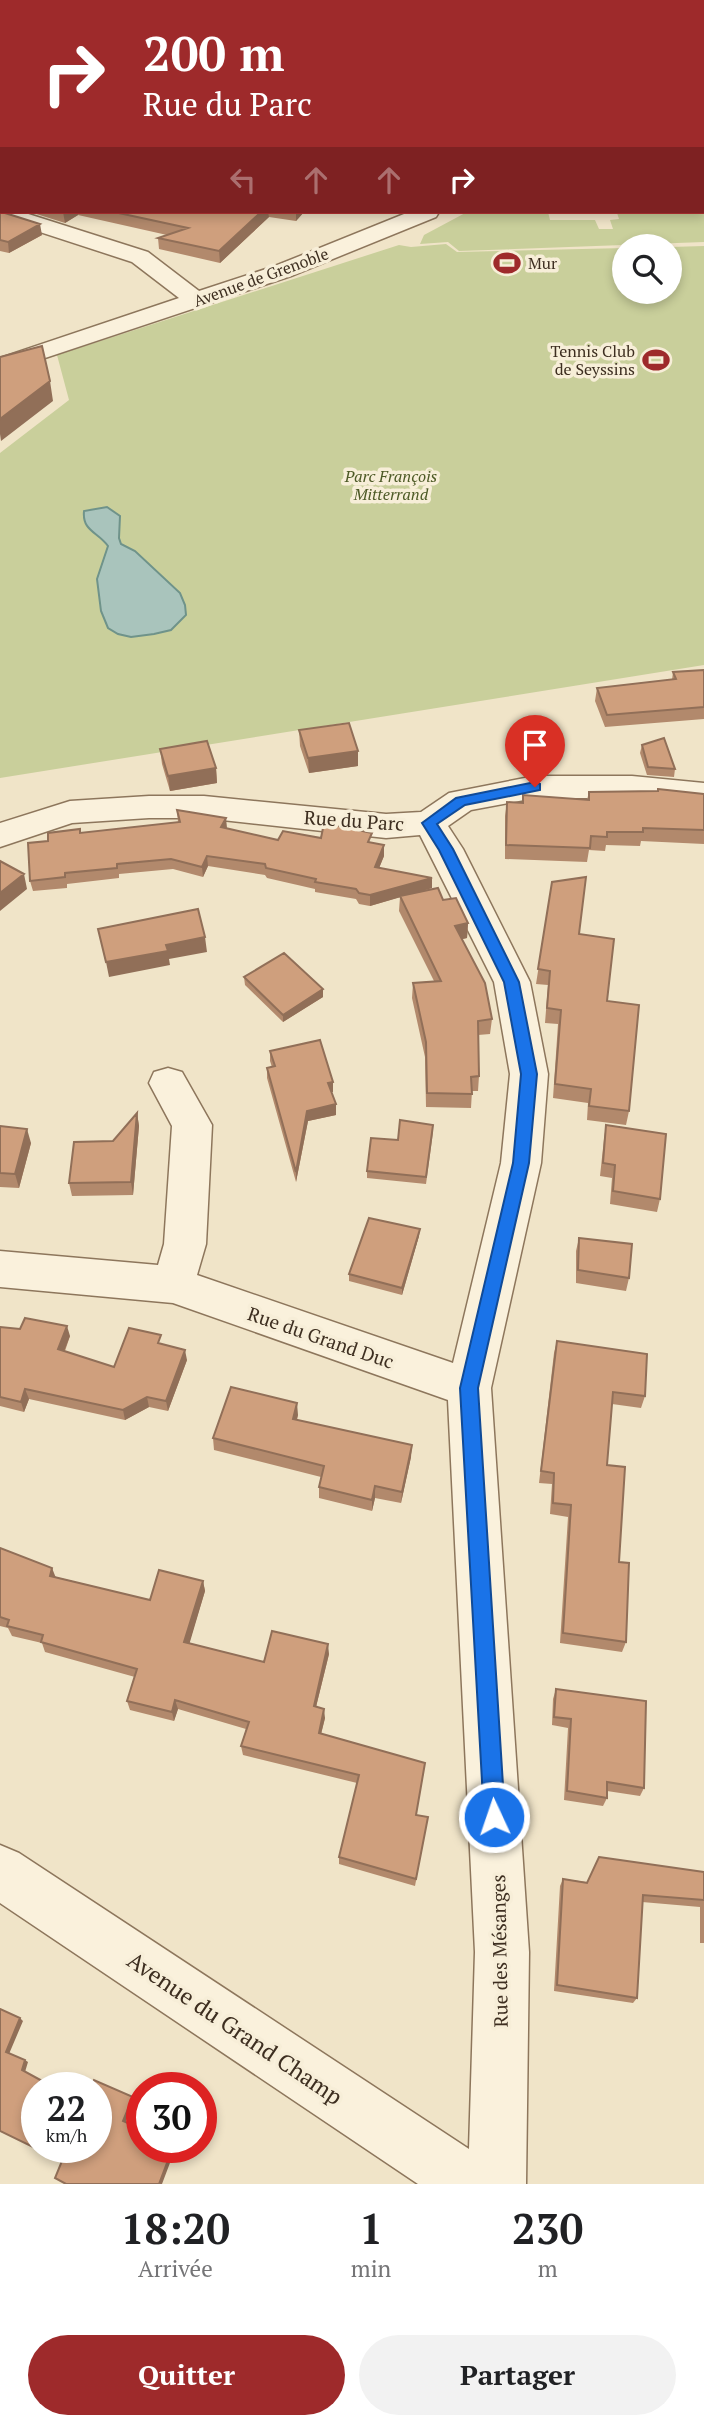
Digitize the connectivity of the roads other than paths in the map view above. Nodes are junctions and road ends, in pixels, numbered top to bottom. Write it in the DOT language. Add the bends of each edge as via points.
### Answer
graph roads {
  1 [pos="6,214"];
  2 [pos="423,214"];
  3 [pos="197,301"];
  4 [pos="92,334"];
  5 [pos="0,351"];
  6 [pos="0,366"];
  7 [pos="704,794"];
  8 [pos="429,823"];
  9 [pos="0,835"];
  10 [pos="169,1083"];
  11 [pos="0,1269"];
  12 [pos="173,1285"];
  13 [pos="469,1388"];
  14 [pos="0,1872"];
  15 [pos="470,2184"];
  16 [pos="497,2184"];
  1 -- 3 [label="street" via="140,257"];
  2 -- 3 [label="street, Avenue de Grenoble"];
  3 -- 4 [label="street, Avenue de Grenoble"];
  4 -- 5 [label="street, Avenue de Grenoble"];
  4 -- 6 [label="street, Avenue de Grenoble"];
  7 -- 8 [label="street, Rue du Parc" via="535,787 461,801"];
  8 -- 9 [label="street, Rue du Parc" via="386,826 204,807 149,807 70,812"];
  8 -- 13 [label="street, Rue des Mésanges" via="512,982 529,1074 521,1163"];
  10 -- 12 [label="street" via="192,1125 185,1244"];
  11 -- 12 [label="street, Rue du Grand Duc"];
  12 -- 13 [label="street, Rue du Grand Duc"];
  13 -- 16 [label="street, Rue des Mésanges" via="502,1952"];
  14 -- 15 [label="street, Avenue du Grand Champ"];
}
